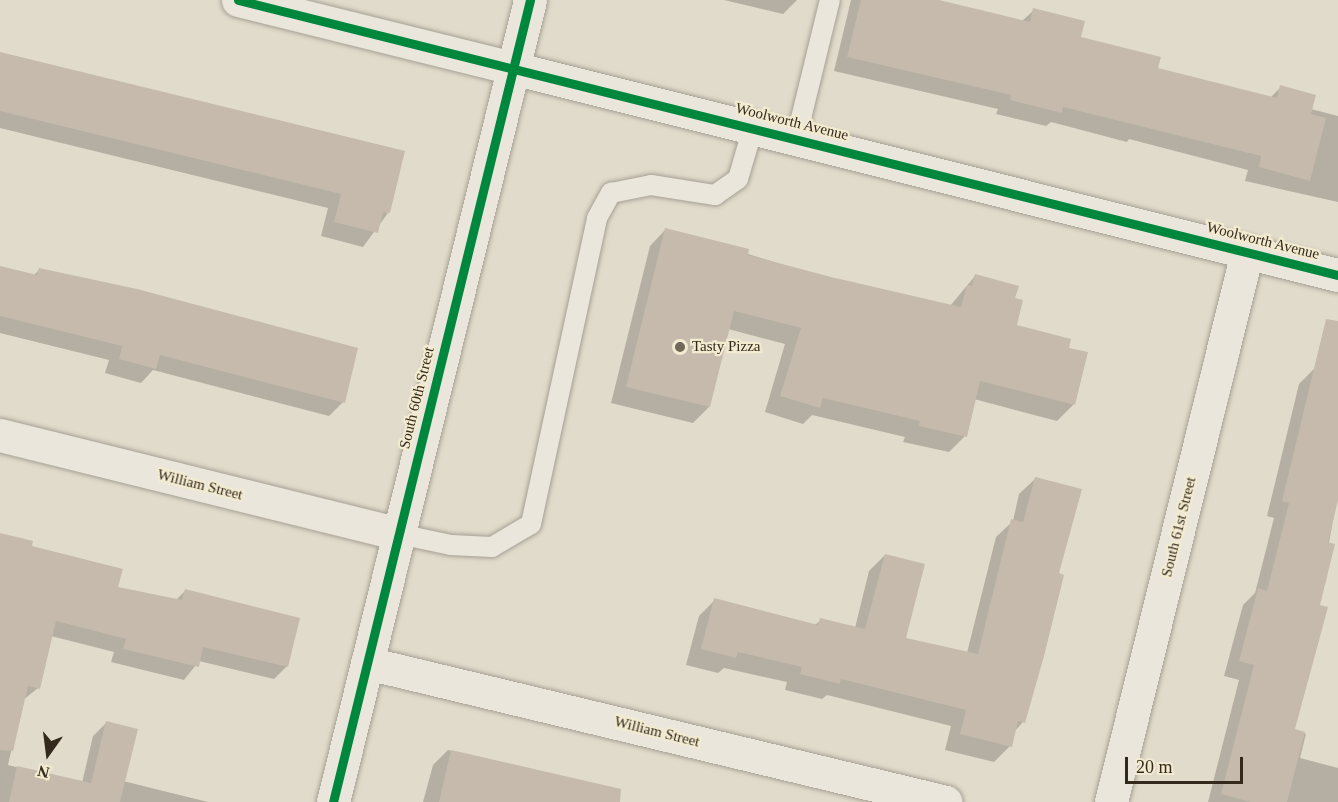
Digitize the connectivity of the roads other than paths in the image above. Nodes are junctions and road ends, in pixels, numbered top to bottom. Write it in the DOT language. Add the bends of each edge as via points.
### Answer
graph roads {
  1 [pos="238,0"];
  2 [pos="530,0"];
  3 [pos="830,0"];
  4 [pos="513,68"];
  5 [pos="753,128"];
  6 [pos="796,139"];
  7 [pos="1247,252"];
  8 [pos="1338,275"];
  9 [pos="0,435"];
  10 [pos="399,534"];
  11 [pos="367,663"];
  12 [pos="333,802"];
  13 [pos="946,802"];
  14 [pos="1112,802"];
  1 -- 4 [label="street, Woolworth Avenue"];
  2 -- 4 [label="street, South 60th Street"];
  3 -- 6 [label="lane"];
  4 -- 5 [label="street, Woolworth Avenue"];
  4 -- 10 [label="street, South 60th Street"];
  5 -- 6 [label="street, Woolworth Avenue"];
  5 -- 10 [label="lane" via="738,179 715,195 651,185 611,193 597,218 531,524 492,547 451,545"];
  6 -- 7 [label="street, Woolworth Avenue"];
  7 -- 8 [label="street, Woolworth Avenue"];
  7 -- 14 [label="street, South 61st Street"];
  9 -- 10 [label="street, William Street"];
  10 -- 11 [label="street, South 60th Street"];
  11 -- 12 [label="street, South 60th Street"];
  11 -- 13 [label="street, William Street"];
}
